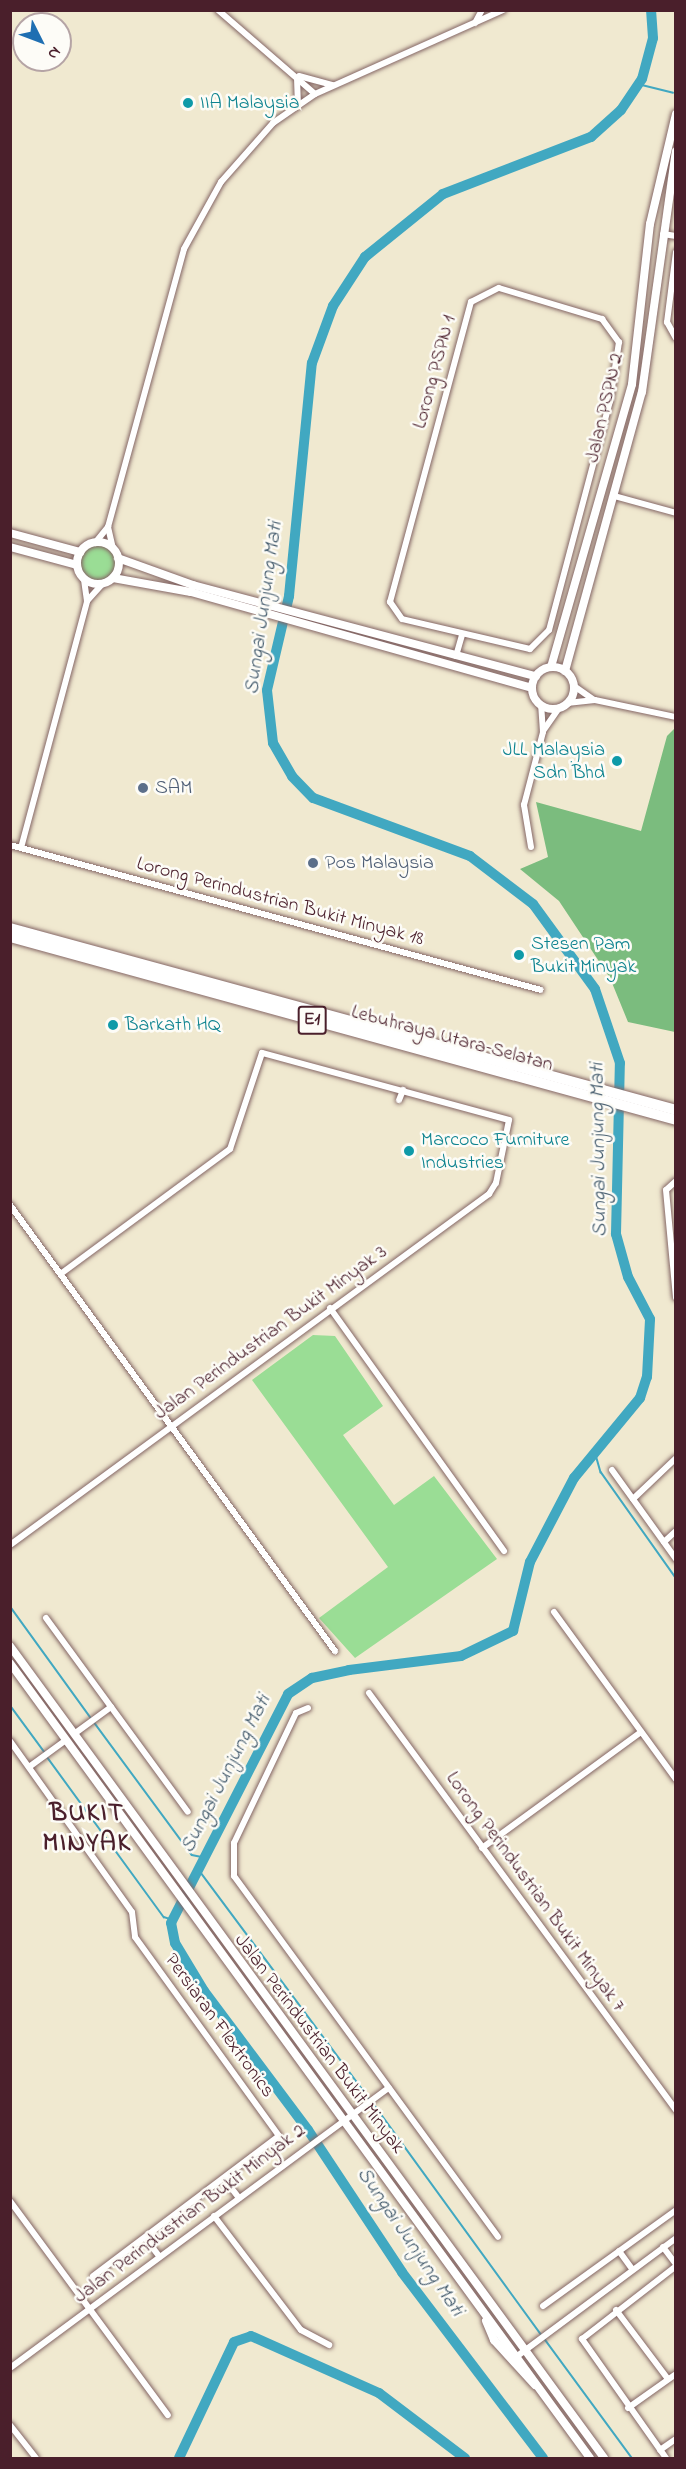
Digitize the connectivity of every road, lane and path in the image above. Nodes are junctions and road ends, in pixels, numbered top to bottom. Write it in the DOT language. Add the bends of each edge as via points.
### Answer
graph roads {
  1 [pos="218,10"];
  2 [pos="482,10"];
  3 [pos="501,11"];
  4 [pos="475,23"];
  5 [pos="296,75"];
  6 [pos="333,85"];
  7 [pos="315,94"];
  8 [pos="298,105"];
  9 [pos="675,114"];
  10 [pos="675,151"];
  11 [pos="663,234"];
  12 [pos="675,236"];
  13 [pos="675,252"];
  14 [pos="675,338"];
  15 [pos="588,484"];
  16 [pos="604,488"];
  17 [pos="614,496"];
  18 [pos="675,513"];
  19 [pos="108,527"];
  20 [pos="10,533"];
  21 [pos="95,543"];
  22 [pos="10,547"];
  23 [pos="113,549"];
  24 [pos="80,552"];
  25 [pos="118,558"];
  26 [pos="77,565"];
  27 [pos="112,578"];
  28 [pos="84,579"];
  29 [pos="104,584"];
  30 [pos="87,601"];
  31 [pos="462,635"];
  32 [pos="456,656"];
  33 [pos="551,667"];
  34 [pos="565,671"];
  35 [pos="536,676"];
  36 [pos="574,686"];
  37 [pos="532,688"];
  38 [pos="595,700"];
  39 [pos="541,705"];
  40 [pos="563,705"];
  41 [pos="675,717"];
  42 [pos="543,732"];
  43 [pos="10,845"];
  44 [pos="531,847"];
  45 [pos="21,848"];
  46 [pos="10,928"];
  47 [pos="10,937"];
  48 [pos="541,990"];
  49 [pos="403,1090"];
  50 [pos="611,1097"];
  51 [pos="399,1101"];
  52 [pos="635,1104"];
  53 [pos="675,1110"];
  54 [pos="675,1120"];
  55 [pos="675,1181"];
  56 [pos="10,1205"];
  57 [pos="62,1273"];
  58 [pos="675,1298"];
  59 [pos="330,1308"];
  60 [pos="173,1425"];
  61 [pos="675,1458"];
  62 [pos="612,1470"];
  63 [pos="633,1499"];
  64 [pos="675,1531"];
  65 [pos="664,1542"];
  66 [pos="10,1545"];
  67 [pos="504,1551"];
  68 [pos="675,1559"];
  69 [pos="554,1612"];
  70 [pos="46,1618"];
  71 [pos="10,1646"];
  72 [pos="335,1651"];
  73 [pos="10,1663"];
  74 [pos="369,1693"];
  75 [pos="111,1707"];
  76 [pos="308,1708"];
  77 [pos="641,1732"];
  78 [pos="74,1734"];
  79 [pos="66,1740"];
  80 [pos="10,1741"];
  81 [pos="29,1767"];
  82 [pos="675,1779"];
  83 [pos="189,1812"];
  84 [pos="482,1848"];
  85 [pos="389,2088"];
  86 [pos="675,2110"];
  87 [pos="351,2115"];
  88 [pos="342,2122"];
  89 [pos="225,2180"];
  90 [pos="239,2198"];
  91 [pos="10,2201"];
  92 [pos="675,2210"];
  93 [pos="214,2216"];
  94 [pos="498,2237"];
  95 [pos="145,2238"];
  96 [pos="675,2238"];
  97 [pos="663,2247"];
  98 [pos="619,2251"];
  99 [pos="159,2256"];
  100 [pos="675,2265"];
  101 [pos="632,2269"];
  102 [pos="93,2276"];
  103 [pos="543,2306"];
  104 [pos="90,2309"];
  105 [pos="616,2310"];
  106 [pos="484,2314"];
  107 [pos="329,2345"];
  108 [pos="525,2350"];
  109 [pos="516,2356"];
  110 [pos="10,2368"];
  111 [pos="675,2374"];
  112 [pos="668,2379"];
  113 [pos="538,2387"];
  114 [pos="628,2408"];
  115 [pos="168,2415"];
  116 [pos="10,2425"];
  117 [pos="675,2439"];
  118 [pos="660,2450"];
  119 [pos="36,2458"];
  120 [pos="590,2458"];
  121 [pos="604,2458"];
  122 [pos="666,2458"];
  1 -- 5 [label="street"];
  2 -- 4 [label="street"];
  3 -- 4 [label="street"];
  4 -- 6 [label="street"];
  5 -- 6 [label="street"];
  5 -- 7 [label="street"];
  5 -- 8 [label="street"];
  6 -- 7 [label="street"];
  7 -- 8 [label="street"];
  8 -- 19 [label="street" via="260,138 198,215"];
  9 -- 16 [label="street, Jalan PSPN 2" via="650,224 632,384"];
  10 -- 11 [label="street, Jalan PSPN 2"];
  11 -- 12 [label="street"];
  11 -- 17 [label="street, Jalan PSPN 2" via="642,392"];
  13 -- 14 [label="street" via="667,322"];
  15 -- 16 [label="street"];
  15 -- 31 [label="street, Lorong PSPN 1" via="545,638 524,649"];
  15 -- 31 [label="street, Lorong PSPN 1" via="610,401 618,337 602,319 499,288 474,297 390,597 402,619"];
  16 -- 33 [label="street, Jalan PSPN 2"];
  17 -- 18 [label="street"];
  17 -- 34 [label="street, Jalan PSPN 2"];
  19 -- 21 [label="street"];
  19 -- 23 [label="street"];
  20 -- 24 [label="street"];
  21 -- 23 [label="street"];
  21 -- 24 [label="street"];
  22 -- 26 [label="street"];
  23 -- 25 [label="street"];
  24 -- 26 [label="street"];
  25 -- 27 [label="street"];
  25 -- 32 [label="street" via="132,568"];
  26 -- 28 [label="street"];
  27 -- 29 [label="street"];
  27 -- 37 [label="street" via="191,592"];
  28 -- 29 [label="street"];
  28 -- 30 [label="street"];
  29 -- 30 [label="street"];
  30 -- 45 [label="street"];
  31 -- 32 [label="street"];
  32 -- 35 [label="street"];
  33 -- 34 [label="street"];
  33 -- 35 [label="street"];
  34 -- 36 [label="street"];
  35 -- 37 [label="street"];
  36 -- 38 [label="street"];
  36 -- 40 [label="street"];
  37 -- 39 [label="street"];
  38 -- 40 [label="street"];
  38 -- 41 [label="street"];
  39 -- 40 [label="street"];
  39 -- 42 [label="street"];
  40 -- 42 [label="street"];
  42 -- 44 [label="street" via="524,805"];
  43 -- 45 [label="street, Lorong Perindustrian Bukit Minyak 18"];
  45 -- 48 [label="street, Lorong Perindustrian Bukit Minyak 18"];
  46 -- 50 [label="highway, Lebuhraya Utara–Selatan / E1"];
  47 -- 50 [label="highway, Lebuhraya Utara–Selatan / E1"];
  49 -- 51 [label="street"];
  49 -- 57 [label="street" via="262,1053 230,1149"];
  49 -- 59 [label="street, Jalan Perindustrian Bukit Minyak 3" via="509,1120 492,1191"];
  50 -- 52 [label="highway, Lebuhraya Utara–Selatan / E1"];
  52 -- 53 [label="highway, Lebuhraya Utara–Selatan / E1"];
  52 -- 54 [label="highway, Lebuhraya Utara–Selatan / E1"];
  55 -- 58 [label="street" via="666,1190"];
  56 -- 57 [label="street"];
  57 -- 60 [label="street"];
  59 -- 60 [label="street, Jalan Perindustrian Bukit Minyak 3"];
  59 -- 67 [label="street"];
  60 -- 66 [label="street, Jalan Perindustrian Bukit Minyak 3"];
  60 -- 72 [label="street"];
  61 -- 63 [label="street"];
  62 -- 63 [label="street"];
  63 -- 65 [label="street"];
  64 -- 65 [label="street"];
  65 -- 68 [label="street"];
  69 -- 77 [label="street"];
  70 -- 75 [label="street"];
  71 -- 78 [label="street, Jalan Perindustrian Bukit Minyak"];
  73 -- 79 [label="street, Jalan Perindustrian Bukit Minyak"];
  74 -- 84 [label="street, Lorong Perindustrian Bukit Minyak 7"];
  75 -- 78 [label="street"];
  75 -- 83 [label="street"];
  76 -- 85 [label="street, Jalan Perindustrian Bukit Minyak" via="296,1713 234,1843 234,1876"];
  77 -- 82 [label="street"];
  77 -- 84 [label="street"];
  78 -- 87 [label="street, Jalan Perindustrian Bukit Minyak"];
  79 -- 81 [label="street"];
  79 -- 88 [label="street, Jalan Perindustrian Bukit Minyak"];
  80 -- 81 [label="street"];
  81 -- 89 [label="street, Persiaran Flextronics" via="132,1912 133,1934 278,2139"];
  84 -- 86 [label="street, Lorong Perindustrian Bukit Minyak 7"];
  85 -- 87 [label="street, Jalan Perindustrian Bukit Minyak 2"];
  85 -- 94 [label="street, Jalan Perindustrian Bukit Minyak"];
  87 -- 88 [label="street, Jalan Perindustrian Bukit Minyak 2"];
  87 -- 108 [label="street, Jalan Perindustrian Bukit Minyak"];
  88 -- 90 [label="street, Jalan Perindustrian Bukit Minyak 2"];
  88 -- 106 [label="street, Jalan Perindustrian Bukit Minyak"];
  89 -- 90 [label="street"];
  89 -- 95 [label="street, Persiaran Flextronics"];
  90 -- 93 [label="street, Jalan Perindustrian Bukit Minyak 2"];
  91 -- 104 [label="street"];
  92 -- 98 [label="street"];
  93 -- 99 [label="street, Jalan Perindustrian Bukit Minyak 2"];
  93 -- 107 [label="street" via="301,2330"];
  95 -- 99 [label="street"];
  95 -- 102 [label="street, Persiaran Flextronics"];
  96 -- 97 [label="street"];
  97 -- 100 [label="street"];
  97 -- 101 [label="street"];
  98 -- 101 [label="street"];
  98 -- 103 [label="street"];
  99 -- 104 [label="street, Jalan Perindustrian Bukit Minyak 2"];
  100 -- 105 [label="street"];
  101 -- 108 [label="street"];
  104 -- 110 [label="street, Jalan Perindustrian Bukit Minyak 2"];
  104 -- 115 [label="street"];
  105 -- 112 [label="street"];
  105 -- 114 [label="street" via="585,2334 582,2346"];
  106 -- 109 [label="street, Jalan Perindustrian Bukit Minyak"];
  106 -- 113 [label="street" via="494,2340 524,2379"];
  108 -- 109 [label="street"];
  108 -- 121 [label="street, Jalan Perindustrian Bukit Minyak"];
  109 -- 113 [label="street, Jalan Perindustrian Bukit Minyak"];
  111 -- 112 [label="street"];
  112 -- 114 [label="street"];
  113 -- 120 [label="street, Jalan Perindustrian Bukit Minyak"];
  114 -- 118 [label="street"];
  116 -- 119 [label="street"];
  117 -- 118 [label="street"];
  118 -- 122 [label="street"];
}
